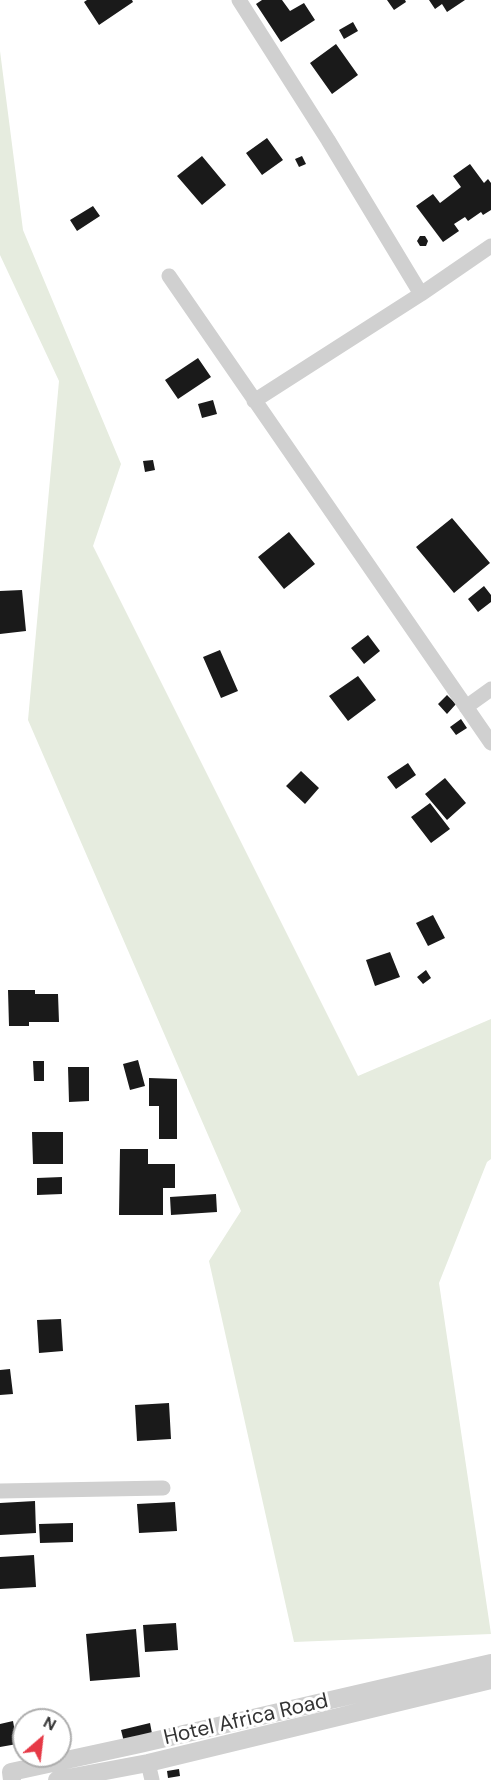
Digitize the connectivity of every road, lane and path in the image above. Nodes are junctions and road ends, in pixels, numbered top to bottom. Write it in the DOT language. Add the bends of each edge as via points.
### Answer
graph roads {
  1 [pos="239,0"];
  2 [pos="491,246"];
  3 [pos="169,276"];
  4 [pos="421,294"];
  5 [pos="254,400"];
  6 [pos="491,689"];
  7 [pos="466,707"];
  8 [pos="491,743"];
  9 [pos="163,1488"];
  10 [pos="0,1491"];
  11 [pos="491,1663"];
  12 [pos="491,1680"];
  13 [pos="150,1771"];
  14 [pos="34,1773"];
  15 [pos="8,1776"];
  16 [pos="57,1780"];
  1 -- 4 [label="street"];
  2 -- 4 [label="street"];
  3 -- 5 [label="street"];
  4 -- 5 [label="street"];
  5 -- 7 [label="street"];
  6 -- 7 [label="street"];
  7 -- 8 [label="street"];
  9 -- 10 [label="street"];
  11 -- 14 [label="street, Hotel Africa Road" via="140,1744"];
  12 -- 13 [label="street, Hotel Africa Road"];
  13 -- 16 [label="street, Hotel Africa Road"];
  14 -- 15 [label="street, Hotel Africa Road"];
}
